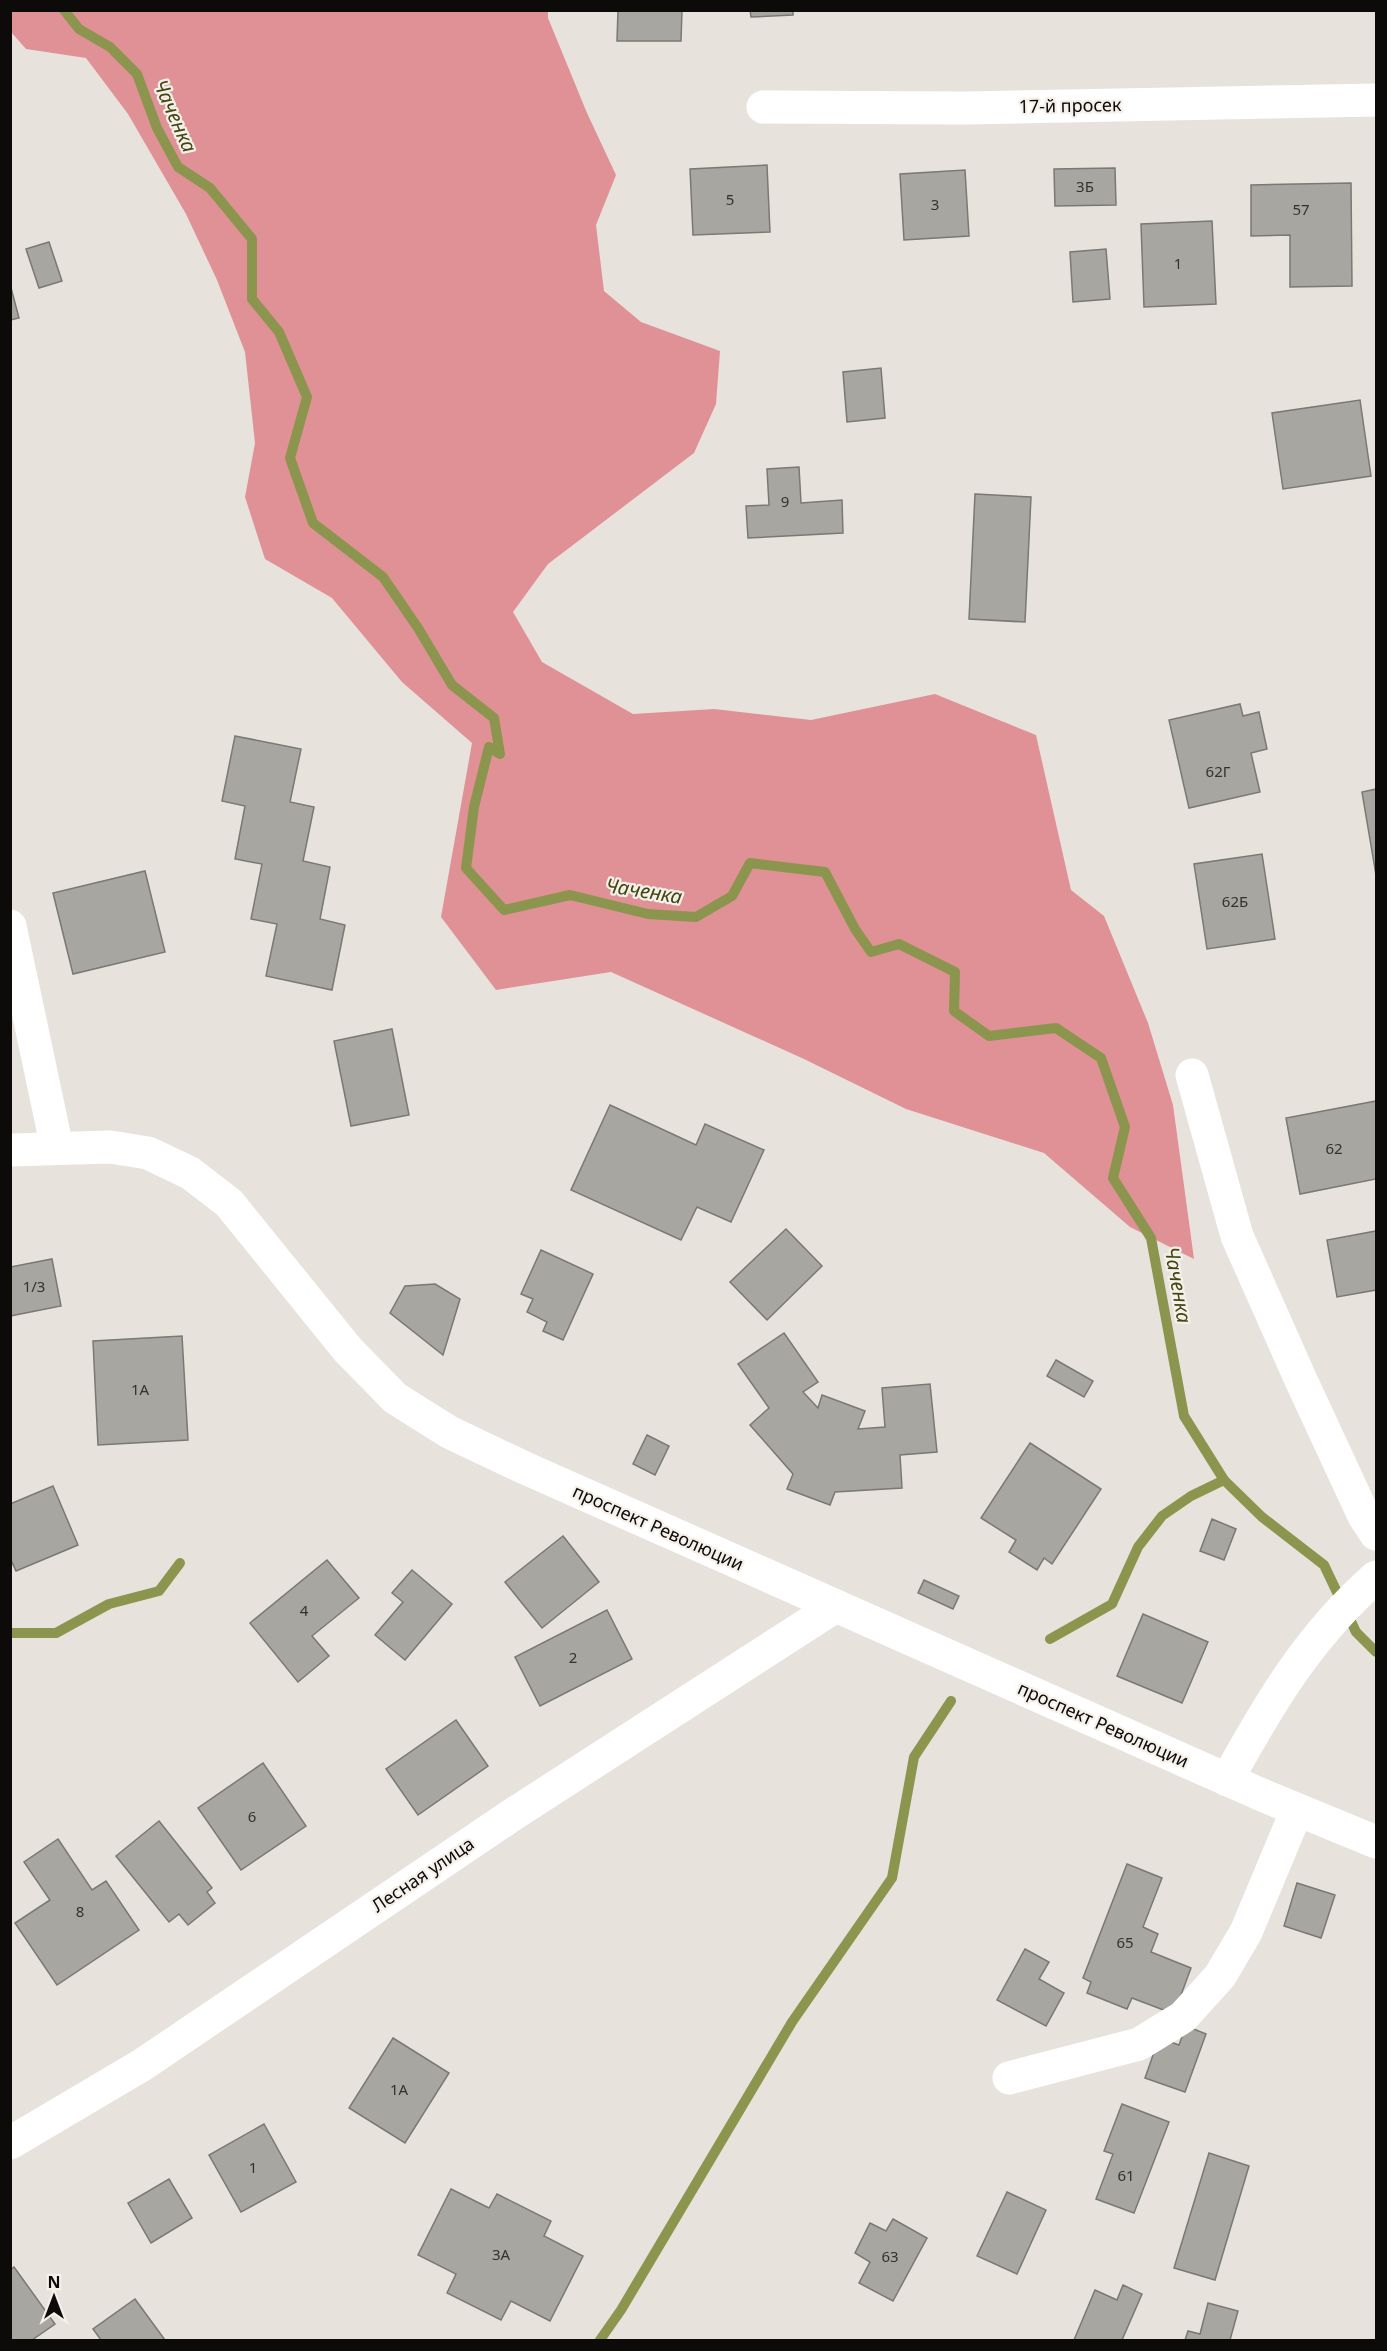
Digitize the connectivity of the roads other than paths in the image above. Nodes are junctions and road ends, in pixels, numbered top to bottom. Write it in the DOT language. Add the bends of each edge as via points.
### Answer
graph roads {
  1 [pos="1377,100"];
  2 [pos="763,107"];
  3 [pos="10,926"];
  4 [pos="1192,1075"];
  5 [pos="57,1148"];
  6 [pos="10,1150"];
  7 [pos="1377,1534"];
  8 [pos="1369,1583"];
  9 [pos="836,1606"];
  10 [pos="1227,1780"];
  11 [pos="1298,1810"];
  12 [pos="1377,1842"];
  13 [pos="1009,2078"];
  14 [pos="10,2143"];
  1 -- 2 [label="street, 17-й просек" via="966,108"];
  3 -- 5 [label="street"];
  4 -- 7 [label="street" via="1237,1236 1364,1516"];
  5 -- 6 [label="street, проспект Революции"];
  5 -- 9 [label="street, проспект Революции" via="110,1147 148,1153 190,1173 229,1203 348,1350 395,1398 448,1432"];
  8 -- 10 [label="street" via="1292,1669"];
  9 -- 10 [label="street, проспект Революции"];
  9 -- 14 [label="street, Лесная улица" via="515,1813 141,2065"];
  10 -- 11 [label="street, проспект Революции"];
  11 -- 12 [label="street, проспект Революции"];
  11 -- 13 [label="street" via="1246,1932 1220,1976 1183,2017 1139,2044"];
}
